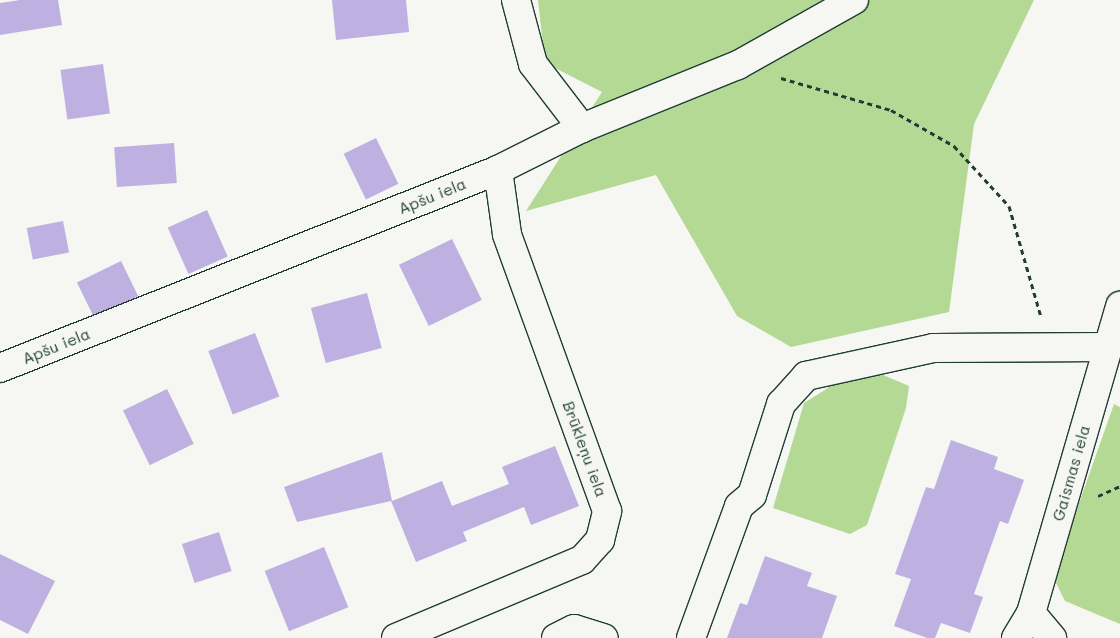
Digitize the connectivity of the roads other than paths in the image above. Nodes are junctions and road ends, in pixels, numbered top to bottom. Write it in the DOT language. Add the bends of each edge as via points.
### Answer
graph roads {
  1 [pos="516,0"];
  2 [pos="854,0"];
  3 [pos="582,128"];
  4 [pos="498,170"];
  5 [pos="1120,306"];
  6 [pos="1108,347"];
  7 [pos="0,368"];
  8 [pos="1110,382"];
  9 [pos="1031,612"];
  10 [pos="396,638"];
  11 [pos="556,638"];
  12 [pos="604,638"];
  13 [pos="691,638"];
  14 [pos="1016,638"];
  15 [pos="1052,638"];
  1 -- 3 [label="street" via="533,64"];
  2 -- 3 [label="street, Apšu iela" via="738,65"];
  3 -- 4 [label="street, Apšu iela"];
  4 -- 7 [label="street, Apšu iela"];
  4 -- 10 [label="street, Brūkleņu iela" via="507,234 607,511 600,540 582,560"];
  5 -- 6 [label="street, Gaismas iela"];
  6 -- 8 [label="street, Gaismas iela"];
  6 -- 13 [label="street" via="933,348 806,376 782,404 752,495 739,506"];
  8 -- 9 [label="street, Gaismas iela"];
  9 -- 14 [label="street, Gaismas iela"];
  9 -- 15 [label="street"];
  11 -- 12 [label="street" via="574,629"];
}
